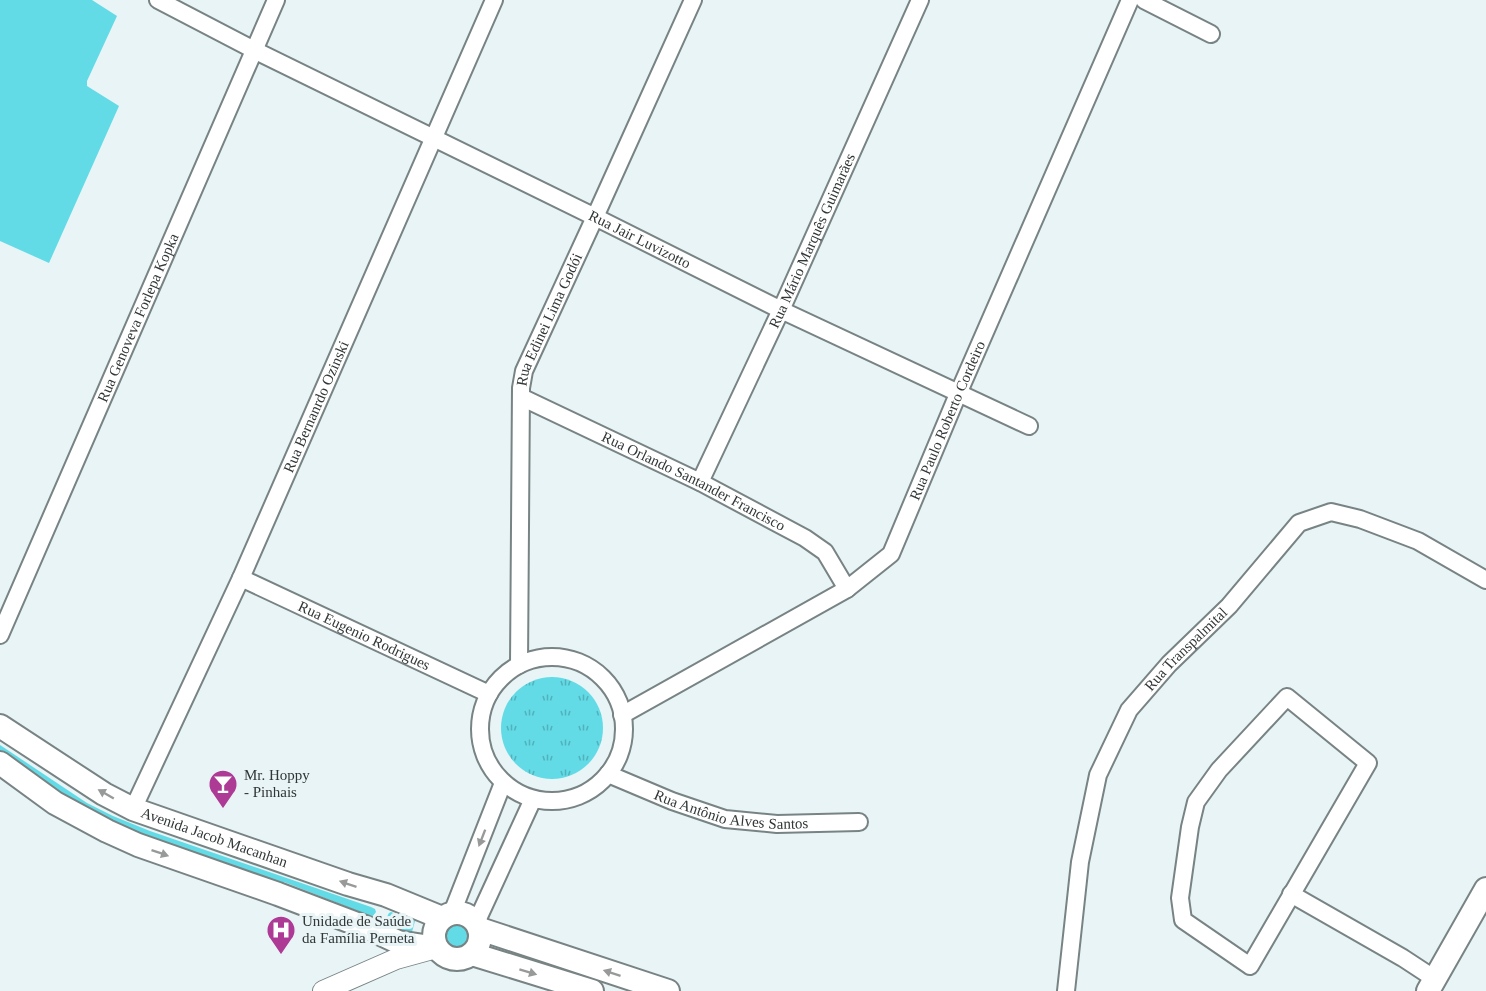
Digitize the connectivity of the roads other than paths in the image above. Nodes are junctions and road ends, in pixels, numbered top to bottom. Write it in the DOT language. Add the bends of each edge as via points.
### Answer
graph roads {
  1 [pos="158,0"];
  2 [pos="276,0"];
  3 [pos="494,0"];
  4 [pos="693,0"];
  5 [pos="920,0"];
  6 [pos="1130,0"];
  7 [pos="1144,0"];
  8 [pos="1211,34"];
  9 [pos="254,50"];
  10 [pos="433,137"];
  11 [pos="595,217"];
  12 [pos="781,310"];
  13 [pos="958,394"];
  14 [pos="521,397"];
  15 [pos="1029,426"];
  16 [pos="700,482"];
  17 [pos="241,578"];
  18 [pos="1486,580"];
  19 [pos="848,589"];
  20 [pos="0,635"];
  21 [pos="519,665"];
  22 [pos="489,694"];
  23 [pos="622,715"];
  24 [pos="0,726"];
  25 [pos="0,763"];
  26 [pos="608,774"];
  27 [pos="503,783"];
  28 [pos="533,799"];
  29 [pos="133,809"];
  30 [pos="859,822"];
  31 [pos="1486,889"];
  32 [pos="1291,894"];
  33 [pos="386,895"];
  34 [pos="447,916"];
  35 [pos="478,926"];
  36 [pos="370,929"];
  37 [pos="437,948"];
  38 [pos="472,954"];
  39 [pos="1432,985"];
  40 [pos="323,991"];
  41 [pos="592,991"];
  42 [pos="668,991"];
  43 [pos="1066,991"];
  1 -- 9 [label="street, Rua Jair Luvizotto"];
  2 -- 9 [label="street, Rua Genoveva Forlepa Kopka"];
  3 -- 10 [label="street, Rua Bernanrdo Ozinski"];
  4 -- 11 [label="street, Rua Edinei Lima Godói"];
  5 -- 12 [label="street, Rua Mário Marquês Guimarães"];
  6 -- 13 [label="street, Rua Paulo Roberto Cordeiro"];
  7 -- 8 [label="street"];
  9 -- 10 [label="street, Rua Jair Luvizotto"];
  9 -- 20 [label="street, Rua Genoveva Forlepa Kopka"];
  10 -- 11 [label="street, Rua Jair Luvizotto"];
  10 -- 17 [label="street, Rua Bernanrdo Ozinski"];
  11 -- 12 [label="street, Rua Jair Luvizotto"];
  11 -- 14 [label="street, Rua Edinei Lima Godói" via="524,371"];
  12 -- 13 [label="street, Rua Jair Luvizotto"];
  12 -- 16 [label="street, Rua Mário Marquês Guimarães"];
  13 -- 15 [label="street, Rua Jair Luvizotto"];
  13 -- 19 [label="street, Rua Paulo Roberto Cordeiro" via="891,554"];
  14 -- 16 [label="street, Rua Orlando Santander Francisco"];
  14 -- 21 [label="street, Rua Edinei Lima Godói"];
  16 -- 19 [label="street, Rua Orlando Santander Francisco" via="825,552"];
  17 -- 22 [label="street, Rua Eugenio Rodrigues"];
  17 -- 29 [label="street, Rua Bernanrdo Ozinski"];
  18 -- 43 [label="street, Rua Transpalmital" via="1418,541 1360,519 1331,512 1299,523 1229,606 1169,664 1129,710 1098,775 1080,862"];
  19 -- 23 [label="street, Rua Paulo Roberto Cordeiro"];
  21 -- 22 [label="street" via="501,678"];
  21 -- 23 [label="street" via="550,657 583,664 607,683"];
  22 -- 27 [label="street" via="480,720 481,742 493,772"];
  23 -- 26 [label="street" via="621,749"];
  29 -- 24 [label="main road, Avenida Jacob Macanhan, one-way"];
  25 -- 36 [label="main road, one-way" via="55,803 138,845"];
  26 -- 28 [label="street" via="593,789 574,798 554,802"];
  26 -- 30 [label="street, Rua Antônio Alves Santos" via="725,819 777,824"];
  27 -- 28 [label="street"];
  27 -- 34 [label="street, one-way"];
  28 -- 35 [label="street"];
  33 -- 29 [label="main road, Avenida Jacob Macanhan, one-way"];
  31 -- 39 [label="main road"];
  32 -- 32 [label="street" via="1368,763 1287,697 1196,802 1180,898 1183,920 1250,966"];
  32 -- 39 [label="street" via="1403,958"];
  33 -- 34 [label="main road, Avenida Jacob Macanhan"];
  33 -- 36 [label="main road" via="381,917"];
  34 -- 35 [label="main road" via="466,914"];
  34 -- 37 [label="main road" via="434,932"];
  35 -- 38 [label="main road" via="480,943"];
  42 -- 35 [label="main road, one-way"];
  36 -- 37 [label="main road" via="398,942"];
  37 -- 38 [label="main road" via="453,959"];
  37 -- 40 [label="street" via="396,959"];
  38 -- 41 [label="main road, one-way"];
}
